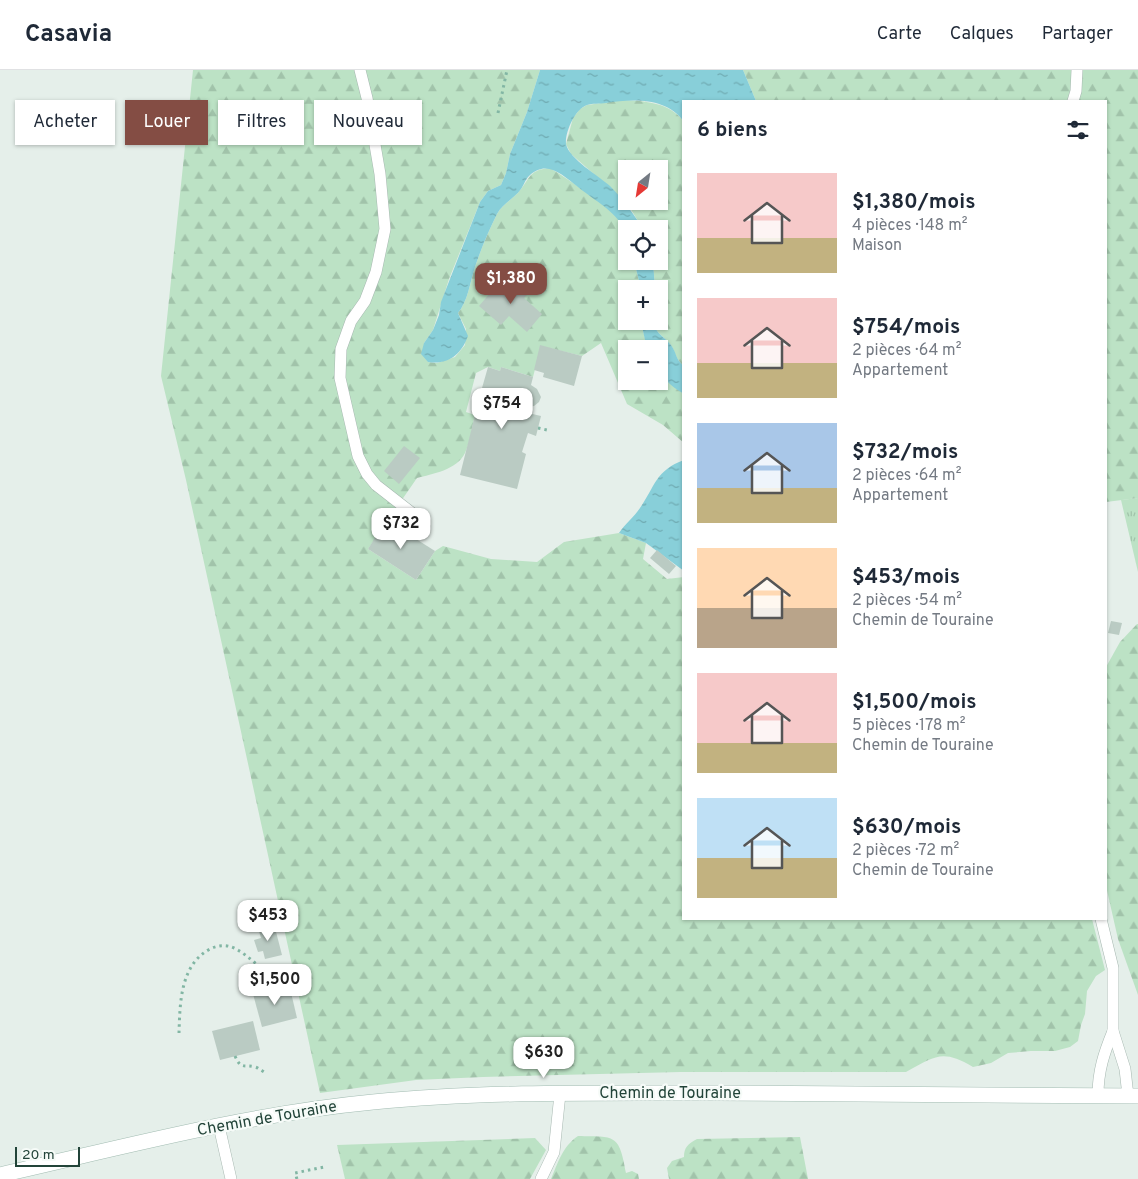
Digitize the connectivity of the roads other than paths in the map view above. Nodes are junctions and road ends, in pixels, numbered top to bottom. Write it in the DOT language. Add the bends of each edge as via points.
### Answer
graph roads {
  1 [pos="360,70"];
  2 [pos="1077,70"];
  3 [pos="1073,100"];
  4 [pos="425,528"];
  5 [pos="1101,920"];
  6 [pos="1113,1031"];
  7 [pos="560,1094"];
  8 [pos="1098,1095"];
  9 [pos="1133,1096"];
  10 [pos="219,1126"];
  11 [pos="0,1176"];
  12 [pos="231,1179"];
  13 [pos="541,1179"];
  1 -- 4 [label="lane" via="380,174 385,229 376,272 341,349 340,378 358,456 366,474"];
  2 -- 3 [label="lane"];
  5 -- 6 [label="lane" via="1113,968"];
  6 -- 8 [label="lane" via="1099,1071"];
  6 -- 9 [label="lane"];
  7 -- 8 [label="street, Chemin de Touraine"];
  7 -- 10 [label="street, Chemin de Touraine" via="370,1102"];
  7 -- 13 [label="lane" via="554,1152"];
  8 -- 9 [label="street, Chemin de Touraine"];
  10 -- 11 [label="street, Chemin de Touraine"];
  10 -- 12 [label="lane"];
}
